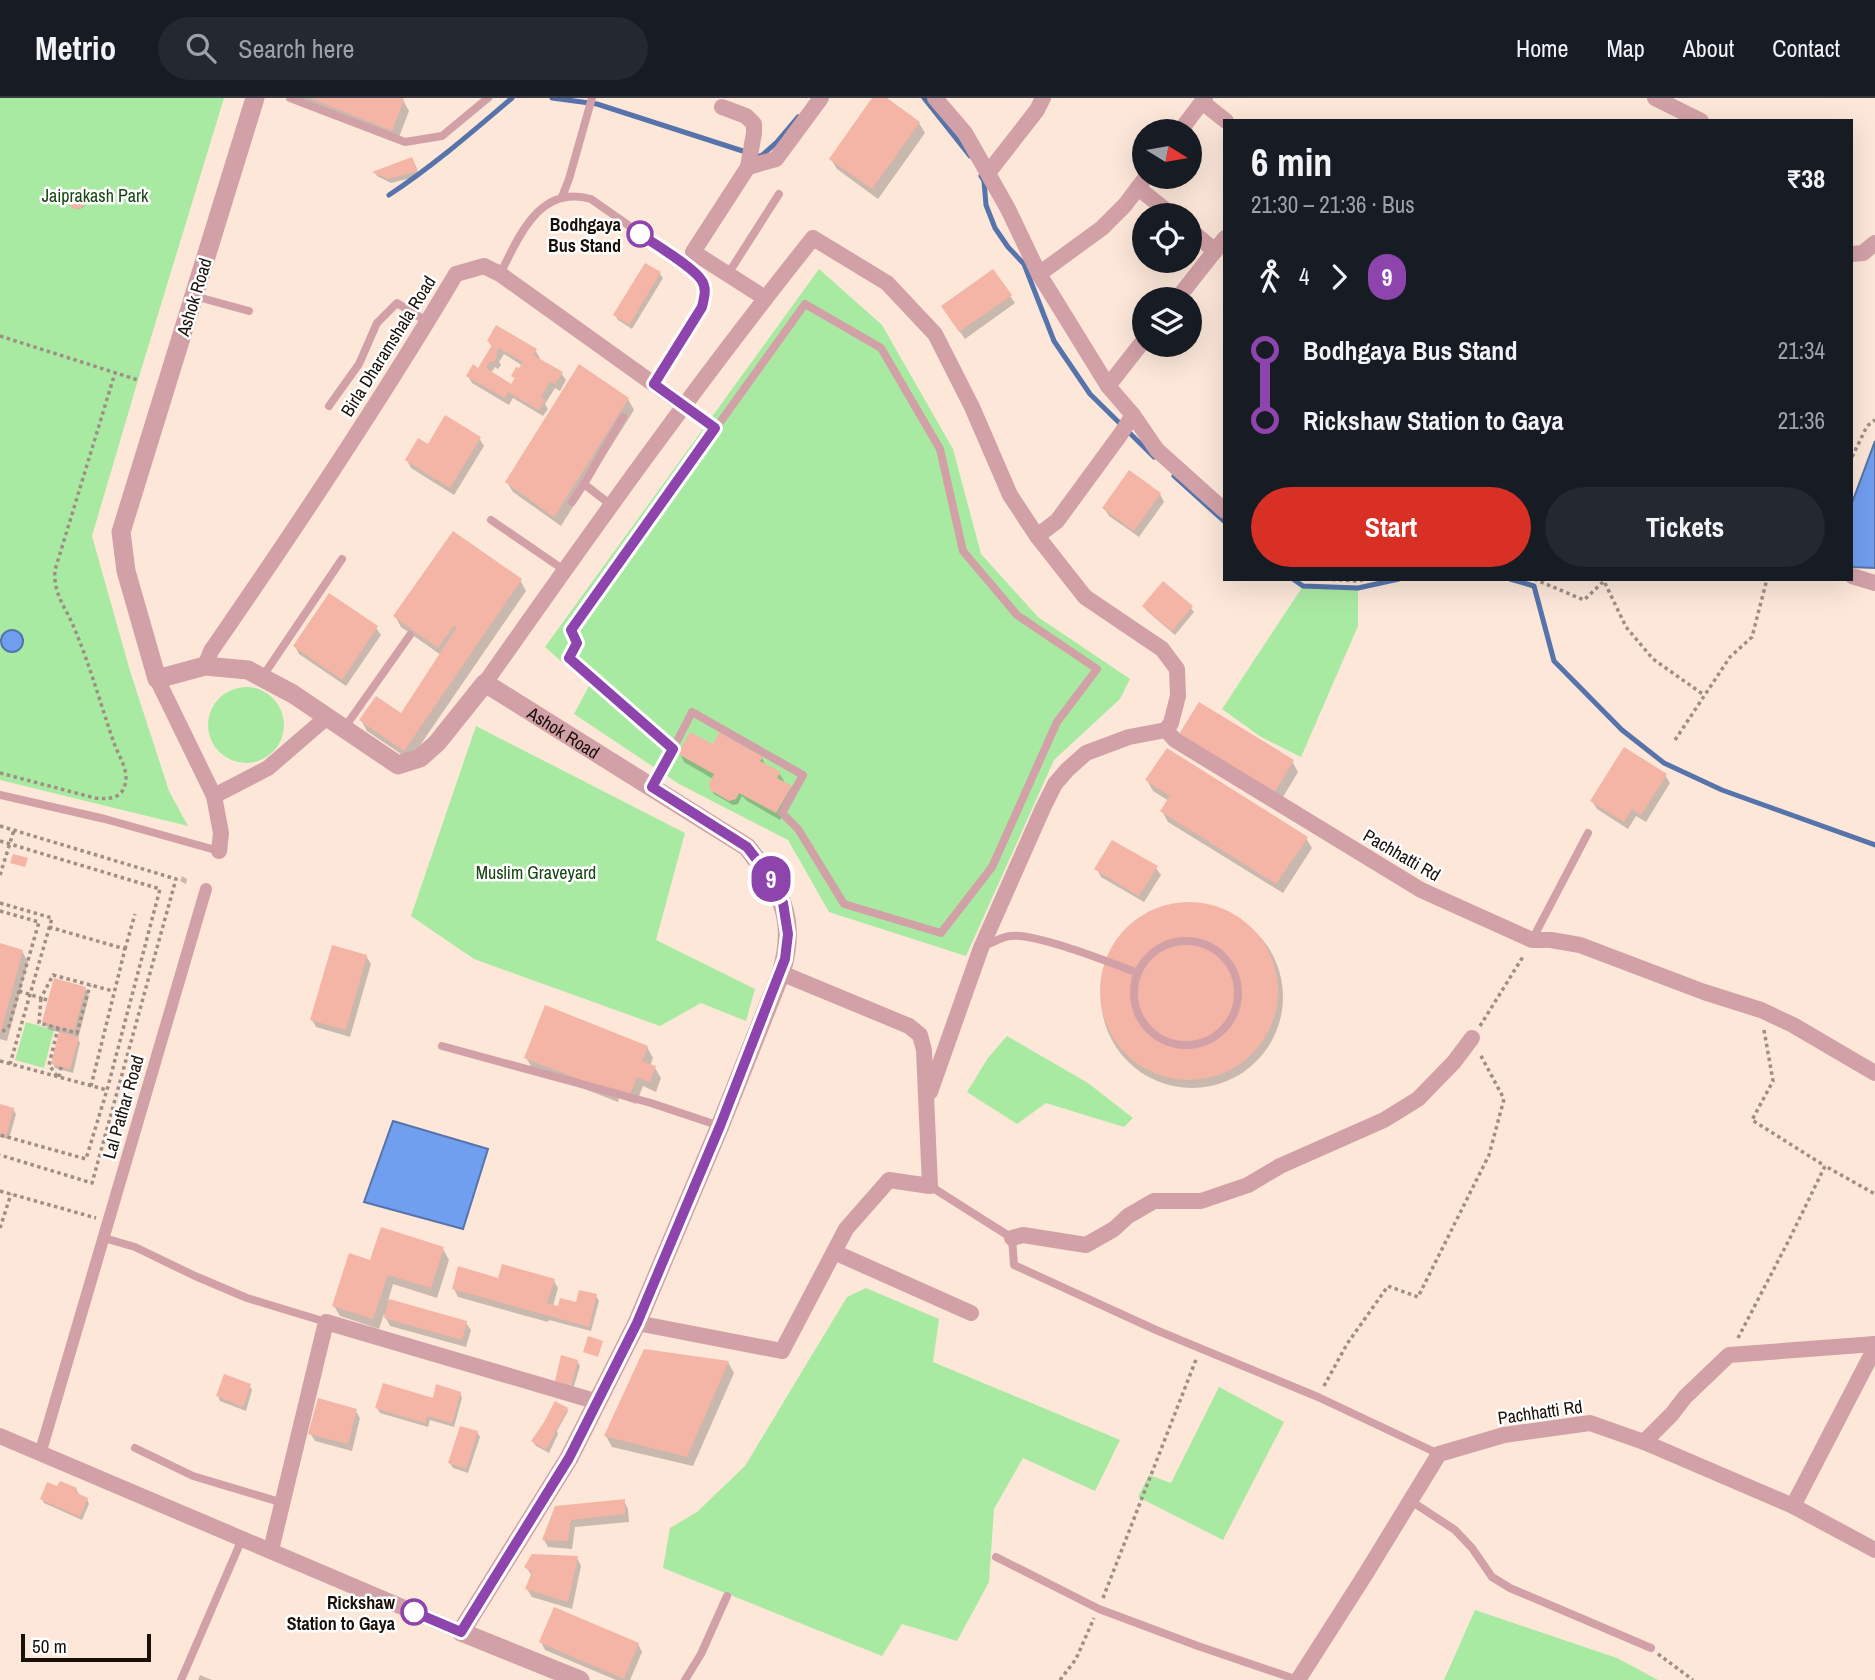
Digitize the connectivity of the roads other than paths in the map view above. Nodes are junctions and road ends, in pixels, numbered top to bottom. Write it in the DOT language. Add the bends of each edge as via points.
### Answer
graph roads {
  1 [pos="255,98"];
  2 [pos="290,98"];
  3 [pos="592,98"];
  4 [pos="821,98"];
  5 [pos="935,98"];
  6 [pos="1043,98"];
  7 [pos="1655,98"];
  8 [pos="486,99"];
  9 [pos="1204,100"];
  10 [pos="722,107"];
  11 [pos="1189,119"];
  12 [pos="1224,119"];
  13 [pos="1698,119"];
  14 [pos="748,166"];
  15 [pos="988,173"];
  16 [pos="1137,189"];
  17 [pos="1148,189"];
  18 [pos="779,194"];
  19 [pos="562,197"];
  20 [pos="1161,203"];
  21 [pos="1202,236"];
  22 [pos="1875,243"];
  23 [pos="1220,245"];
  24 [pos="1853,254"];
  25 [pos="500,274"];
  26 [pos="728,274"];
  27 [pos="1039,274"];
  28 [pos="1187,287"];
  29 [pos="194,296"];
  30 [pos="765,298"];
  31 [pos="249,311"];
  32 [pos="428,322"];
  33 [pos="1132,355"];
  34 [pos="654,384"];
  35 [pos="1108,386"];
  36 [pos="683,405"];
  37 [pos="329,406"];
  38 [pos="1133,415"];
  39 [pos="623,417"];
  40 [pos="715,428"];
  41 [pos="584,484"];
  42 [pos="572,502"];
  43 [pos="611,505"];
  44 [pos="1223,509"];
  45 [pos="491,520"];
  46 [pos="1037,536"];
  47 [pos="342,559"];
  48 [pos="564,570"];
  49 [pos="1853,576"];
  50 [pos="1875,583"];
  51 [pos="410,635"];
  52 [pos="205,666"];
  53 [pos="262,678"];
  54 [pos="157,679"];
  55 [pos="485,683"];
  56 [pos="335,723"];
  57 [pos="1166,730"];
  58 [pos="673,749"];
  59 [pos="652,787"];
  60 [pos="0,795"];
  61 [pos="214,796"];
  62 [pos="1588,833"];
  63 [pos="219,851"];
  64 [pos="206,889"];
  65 [pos="1532,940"];
  66 [pos="981,948"];
  67 [pos="781,973"];
  68 [pos="1138,973"];
  69 [pos="1472,1038"];
  70 [pos="442,1046"];
  71 [pos="1875,1073"];
  72 [pos="926,1104"];
  73 [pos="720,1126"];
  74 [pos="930,1186"];
  75 [pos="104,1238"];
  76 [pos="1012,1238"];
  77 [pos="834,1252"];
  78 [pos="971,1313"];
  79 [pos="326,1322"];
  80 [pos="637,1323"];
  81 [pos="1875,1346"];
  82 [pos="598,1402"];
  83 [pos="0,1436"];
  84 [pos="1644,1442"];
  85 [pos="135,1448"];
  86 [pos="40,1454"];
  87 [pos="1438,1454"];
  88 [pos="1410,1500"];
  89 [pos="283,1503"];
  90 [pos="1793,1506"];
  91 [pos="242,1539"];
  92 [pos="271,1550"];
  93 [pos="1875,1550"];
  94 [pos="996,1557"];
  95 [pos="727,1596"];
  96 [pos="461,1632"];
  97 [pos="1651,1648"];
  98 [pos="181,1680"];
  99 [pos="580,1680"];
  100 [pos="685,1680"];
  101 [pos="1298,1680"];
  1 -- 29 [label="street, Ashok Road"];
  2 -- 8 [label="lane" via="405,142 442,136"];
  3 -- 19 [label="lane"];
  4 -- 14 [label="street" via="776,159"];
  5 -- 15 [label="street" via="965,133"];
  6 -- 15 [label="street"];
  7 -- 13 [label="street"];
  9 -- 11 [label="street"];
  9 -- 12 [label="street"];
  10 -- 14 [label="street" via="754,124"];
  14 -- 26 [label="street" via="693,252"];
  15 -- 27 [label="street"];
  16 -- 27 [label="street" via="1102,228"];
  17 -- 20 [label="street"];
  18 -- 26 [label="lane"];
  19 -- 25 [label="lane" via="526,224"];
  19 -- 34 [label="lane" via="591,199 702,281 702,307"];
  21 -- 23 [label="street"];
  22 -- 24 [label="street" via="1863,253"];
  23 -- 28 [label="street"];
  25 -- 32 [label="street, Birla Dharamshala Road" via="484,266 456,274"];
  25 -- 34 [label="street, Birla Dharamshala Road"];
  26 -- 30 [label="street"];
  27 -- 35 [label="street"];
  29 -- 31 [label="lane"];
  29 -- 54 [label="street, Ashok Road" via="121,531 126,571"];
  30 -- 36 [label="street"];
  30 -- 46 [label="street" via="813,238 887,283 935,334 1010,495"];
  32 -- 37 [label="lane" via="397,303 377,323 359,364"];
  32 -- 52 [label="street, Birla Dharamshala Road" via="211,650"];
  33 -- 35 [label="street"];
  34 -- 36 [label="street, Birla Dharamshala Road"];
  35 -- 38 [label="street"];
  36 -- 40 [label="lane"];
  36 -- 43 [label="street"];
  38 -- 44 [label="street" via="1157,450"];
  38 -- 46 [label="street" via="1057,521"];
  39 -- 41 [label="lane"];
  40 -- 58 [label="lane" via="571,630 577,643 569,658"];
  40 -- 58 [label="lane" via="805,304 881,348 940,449 963,551 1017,615 1097,669 1057,722 992,867 940,933 844,904 798,829 782,813 803,775 692,712"];
  41 -- 42 [label="lane"];
  41 -- 43 [label="lane"];
  43 -- 48 [label="street"];
  45 -- 48 [label="lane"];
  46 -- 57 [label="street" via="1085,597 1163,649 1177,669 1178,696"];
  47 -- 53 [label="lane"];
  48 -- 55 [label="street"];
  49 -- 50 [label="street"];
  51 -- 56 [label="lane"];
  52 -- 53 [label="street" via="248,670"];
  52 -- 54 [label="street"];
  53 -- 56 [label="street"];
  54 -- 61 [label="street"];
  55 -- 56 [label="street" via="436,743 420,758 398,765"];
  55 -- 59 [label="street, Ashok Road"];
  56 -- 61 [label="street" via="268,768"];
  57 -- 65 [label="street, Pachhatti Rd" via="1175,740 1421,890"];
  57 -- 66 [label="street" via="1086,753 1055,784"];
  58 -- 59 [label="lane"];
  59 -- 67 [label="street, Ashok Road" via="747,847 771,878 783,903 788,934"];
  60 -- 63 [label="lane"];
  61 -- 63 [label="street" via="221,833"];
  62 -- 65 [label="lane"];
  64 -- 75 [label="street, Lal Pathar Road"];
  65 -- 71 [label="street, Pachhatti Rd" via="1580,945 1761,1010"];
  66 -- 68 [label="lane" via="1020,936"];
  66 -- 72 [label="street"];
  67 -- 72 [label="street" via="909,1026 920,1035"];
  67 -- 73 [label="street, Ashok Road"];
  68 -- 68 [label="lane" via="1160,947 1194,941 1210,947 1234,972 1236,1006 1217,1035 1202,1043 1169,1043 1142,1022 1135,1007"];
  69 -- 76 [label="street" via="1418,1099 1248,1185 1201,1201 1154,1200 1086,1245 1023,1235"];
  70 -- 73 [label="lane"];
  72 -- 74 [label="street"];
  73 -- 80 [label="street, Ashok Road"];
  74 -- 76 [label="lane"];
  74 -- 77 [label="street" via="888,1180 846,1229"];
  75 -- 79 [label="lane" via="135,1247 247,1298"];
  75 -- 86 [label="street, Lal Pathar Road"];
  76 -- 87 [label="lane" via="1014,1265"];
  77 -- 78 [label="street"];
  77 -- 80 [label="street" via="782,1351"];
  79 -- 82 [label="street"];
  79 -- 89 [label="street"];
  80 -- 82 [label="street, Ashok Road"];
  81 -- 84 [label="street" via="1729,1354"];
  81 -- 90 [label="street"];
  82 -- 96 [label="street, Ashok Road" via="569,1458"];
  83 -- 86 [label="street"];
  84 -- 87 [label="street, Pachhatti Rd" via="1590,1423 1504,1435"];
  84 -- 90 [label="street, Pachhatti Rd"];
  85 -- 89 [label="lane" via="193,1476"];
  86 -- 91 [label="street"];
  87 -- 88 [label="street"];
  88 -- 97 [label="lane" via="1455,1530 1492,1577"];
  88 -- 101 [label="street"];
  89 -- 92 [label="street"];
  90 -- 93 [label="street, Pachhatti Rd"];
  91 -- 92 [label="street"];
  91 -- 98 [label="lane"];
  92 -- 96 [label="street"];
  94 -- 101 [label="lane" via="1099,1609"];
  95 -- 100 [label="lane"];
  96 -- 99 [label="street"];
}
